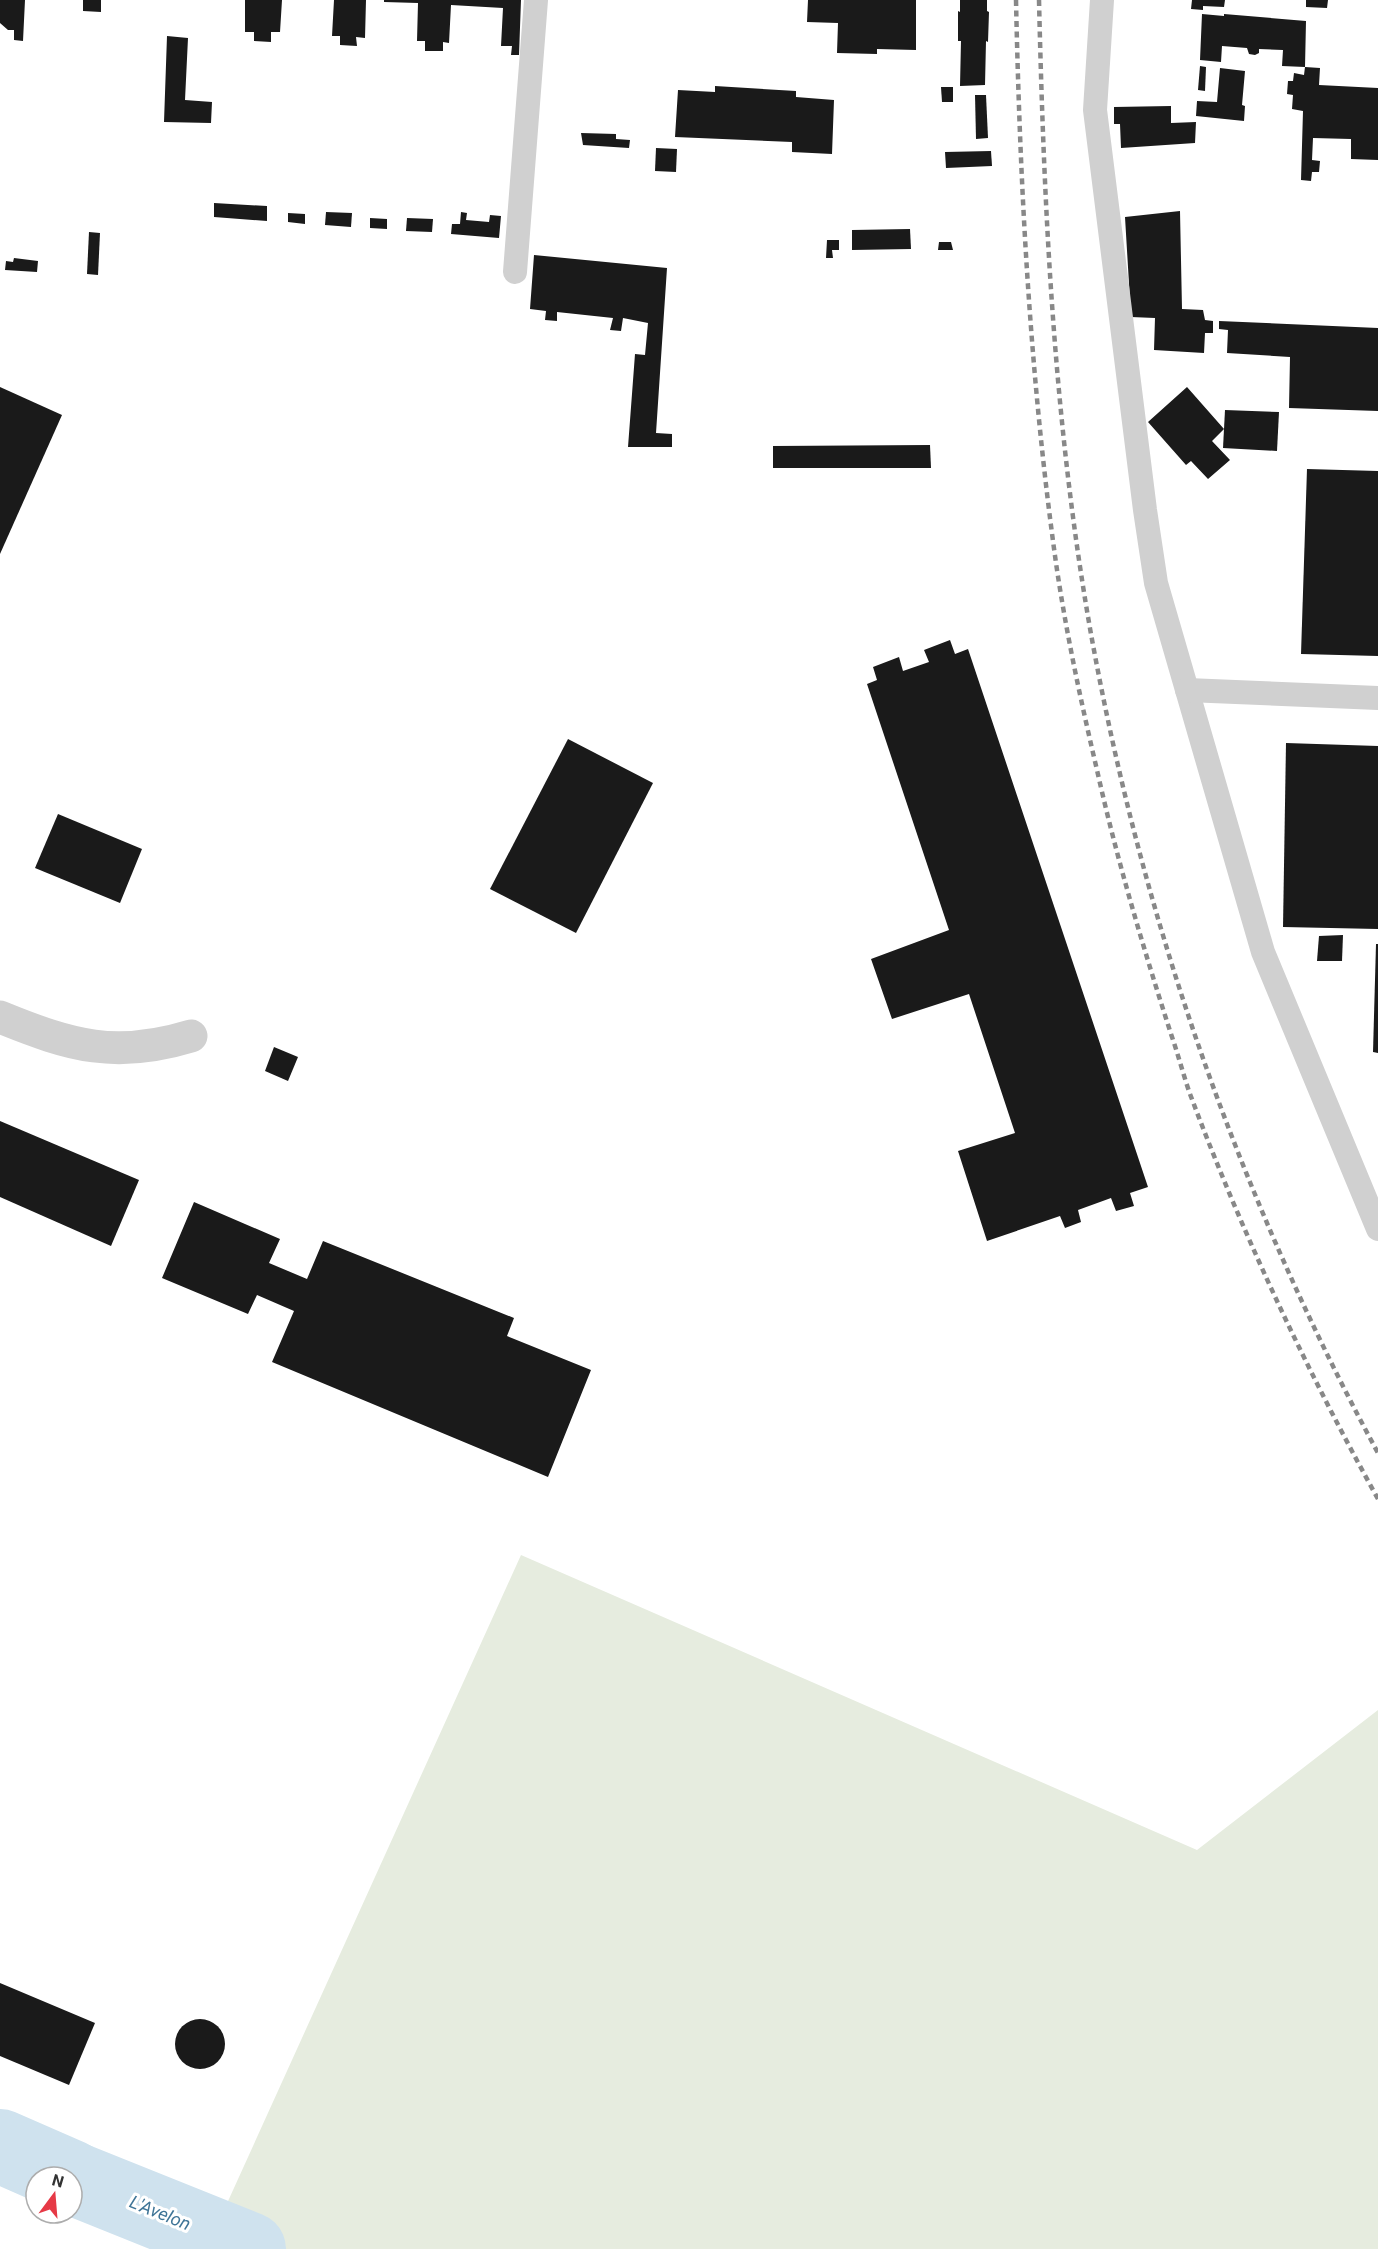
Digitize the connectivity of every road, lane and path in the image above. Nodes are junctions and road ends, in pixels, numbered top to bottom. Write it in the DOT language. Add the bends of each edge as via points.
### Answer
graph roads {
  1 [pos="536,0"];
  2 [pos="1102,0"];
  3 [pos="515,272"];
  4 [pos="1187,690"];
  5 [pos="1378,698"];
  6 [pos="0,1017"];
  7 [pos="191,1036"];
  8 [pos="1378,1229"];
  1 -- 3 [label="lane"];
  2 -- 4 [label="lane" via="1095,111 1150,553 1162,609"];
  4 -- 5 [label="lane"];
  4 -- 8 [label="lane" via="1263,952"];
  6 -- 7 [label="street" via="41,1034 86,1046 142,1048"];
}
